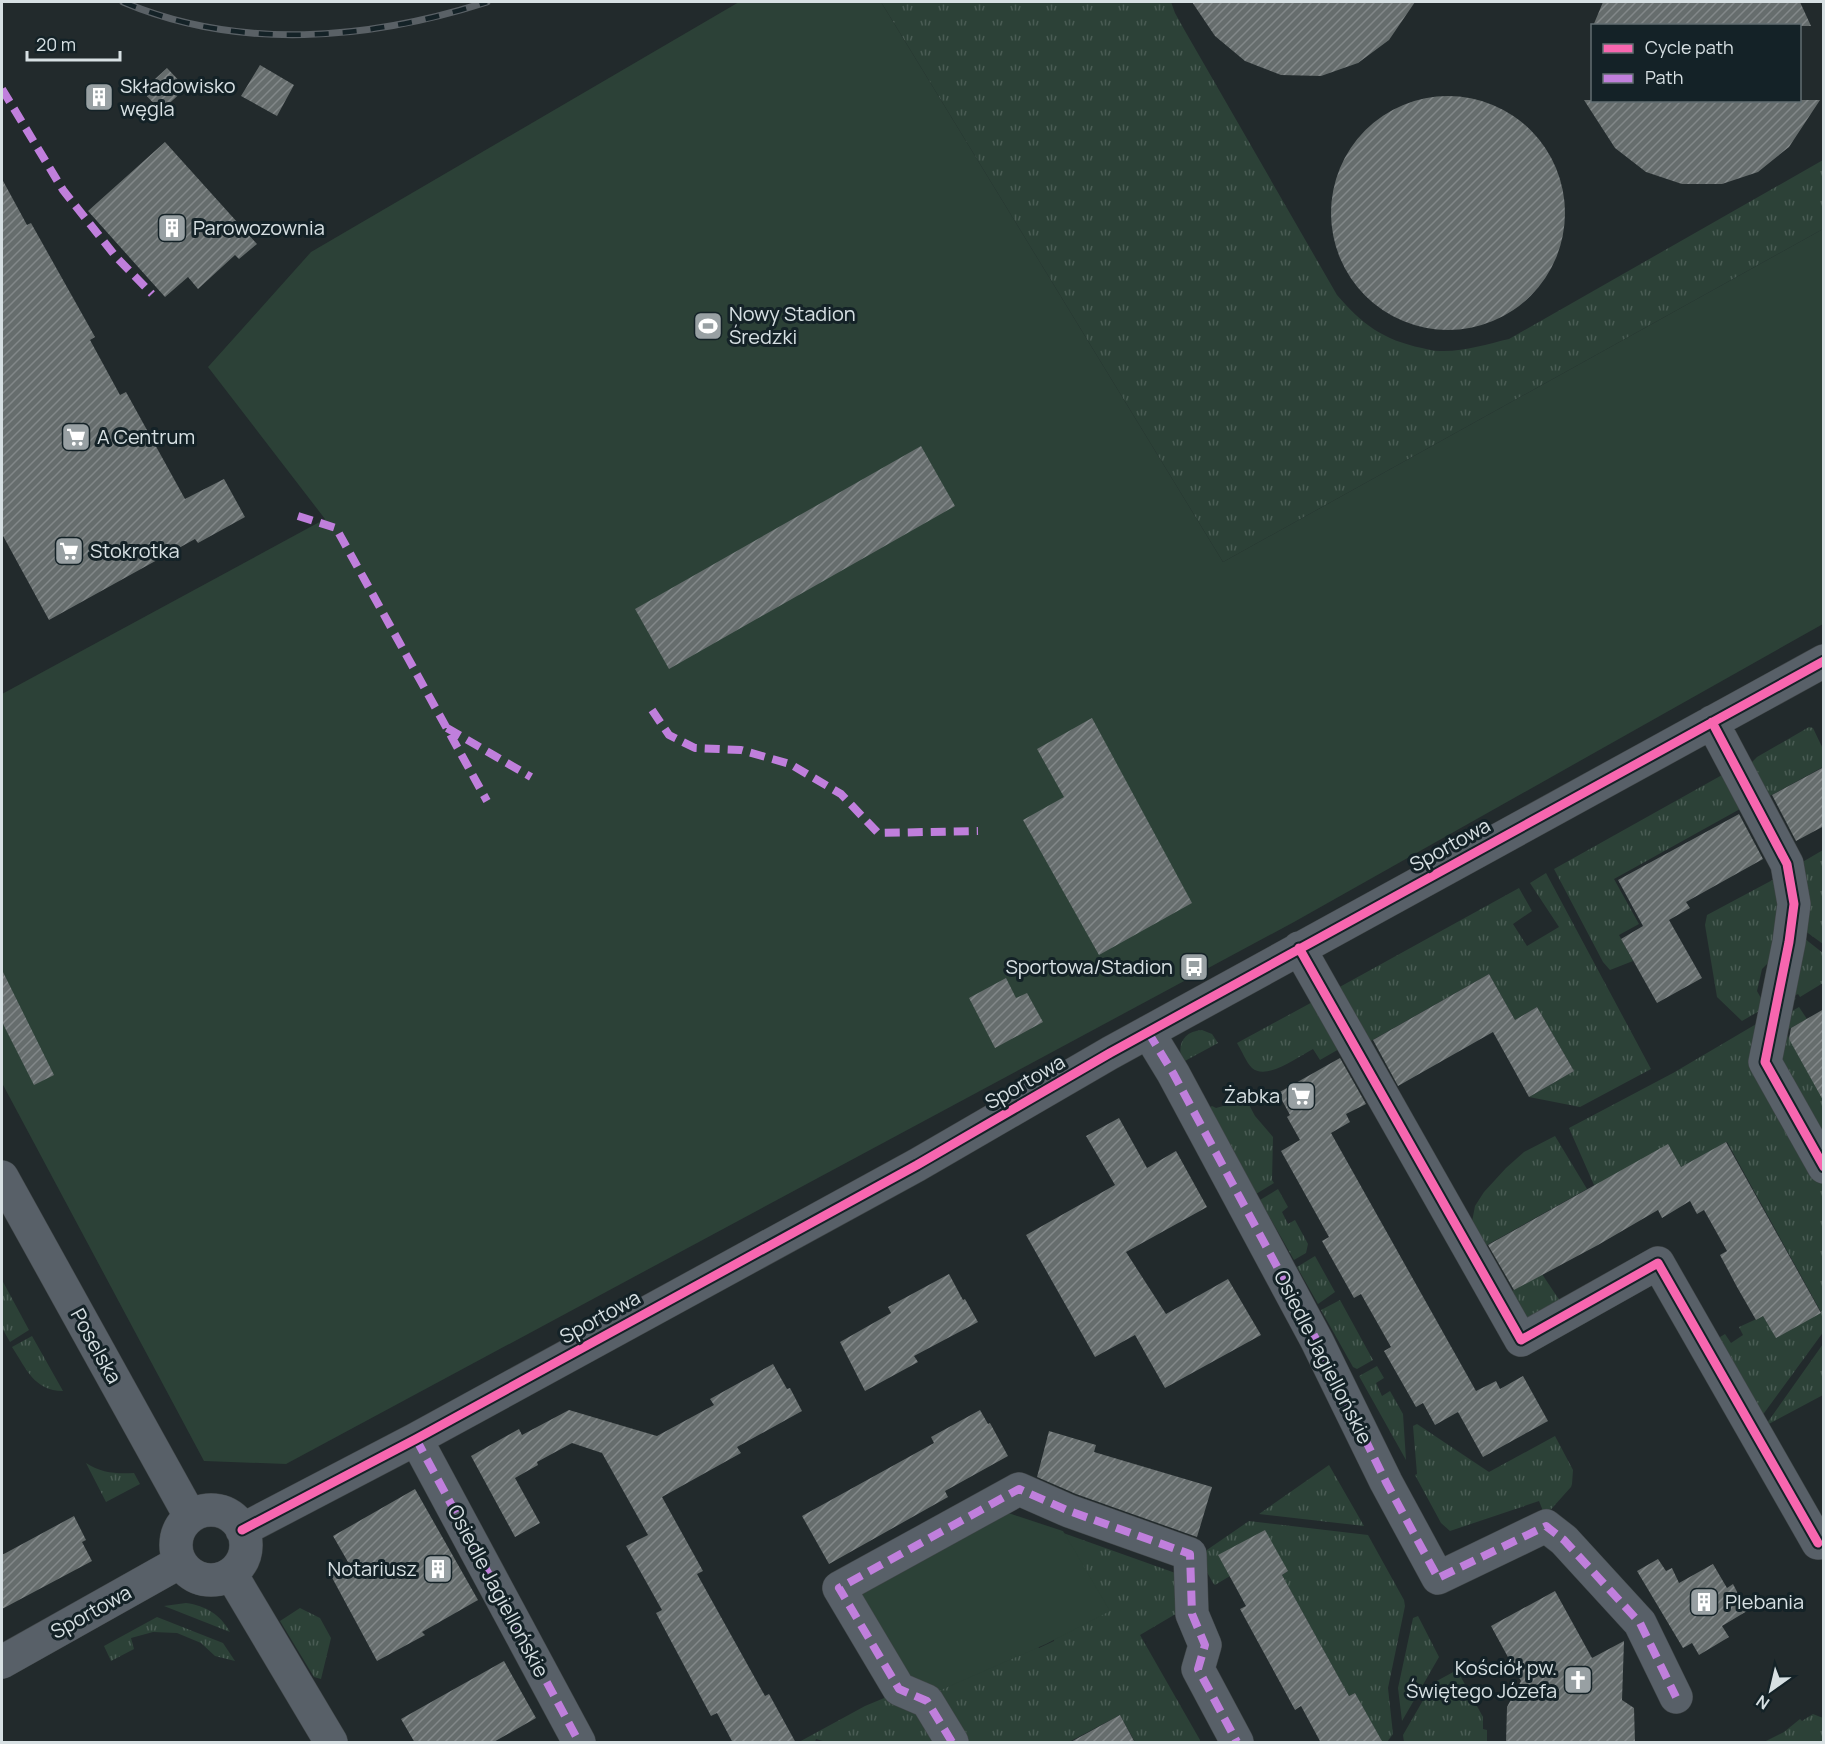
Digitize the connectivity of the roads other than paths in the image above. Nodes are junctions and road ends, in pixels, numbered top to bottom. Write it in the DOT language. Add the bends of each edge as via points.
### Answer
graph roads {
  1 [pos="1824,661"];
  2 [pos="1712,722"];
  3 [pos="1299,948"];
  4 [pos="1148,1032"];
  5 [pos="1824,1167"];
  6 [pos="2,1177"];
  7 [pos="416,1439"];
  8 [pos="190,1516"];
  9 [pos="242,1530"];
  10 [pos="1821,1542"];
  11 [pos="180,1562"];
  12 [pos="231,1574"];
  13 [pos="2,1662"];
  14 [pos="1676,1697"];
  15 [pos="331,1743"];
  16 [pos="579,1743"];
  17 [pos="952,1743"];
  18 [pos="1236,1743"];
  1 -- 2 [label="street, Sportowa"];
  2 -- 3 [label="street, Sportowa"];
  2 -- 5 [label="street" via="1787,864 1794,904 1766,1062"];
  3 -- 4 [label="street, Sportowa"];
  3 -- 10 [label="street" via="1521,1340 1658,1263"];
  4 -- 7 [label="street, Sportowa" via="917,1165"];
  4 -- 14 [label="street, Osiedle Jagiellońskie" via="1317,1341 1438,1578 1546,1526 1564,1540 1640,1623"];
  6 -- 8 [label="street, Poselska"];
  7 -- 9 [label="street, Sportowa"];
  7 -- 16 [label="street, Osiedle Jagiellońskie"];
  8 -- 9 [label="street" via="204,1510 219,1511 233,1517"];
  8 -- 11 [label="street" via="176,1538"];
  9 -- 12 [label="street" via="244,1554"];
  11 -- 12 [label="street" via="203,1579"];
  11 -- 13 [label="street, Sportowa"];
  12 -- 15 [label="street"];
  17 -- 18 [label="street" via="927,1701 899,1689 839,1588 1019,1489 1190,1554 1192,1614 1205,1645 1198,1669"];
}
